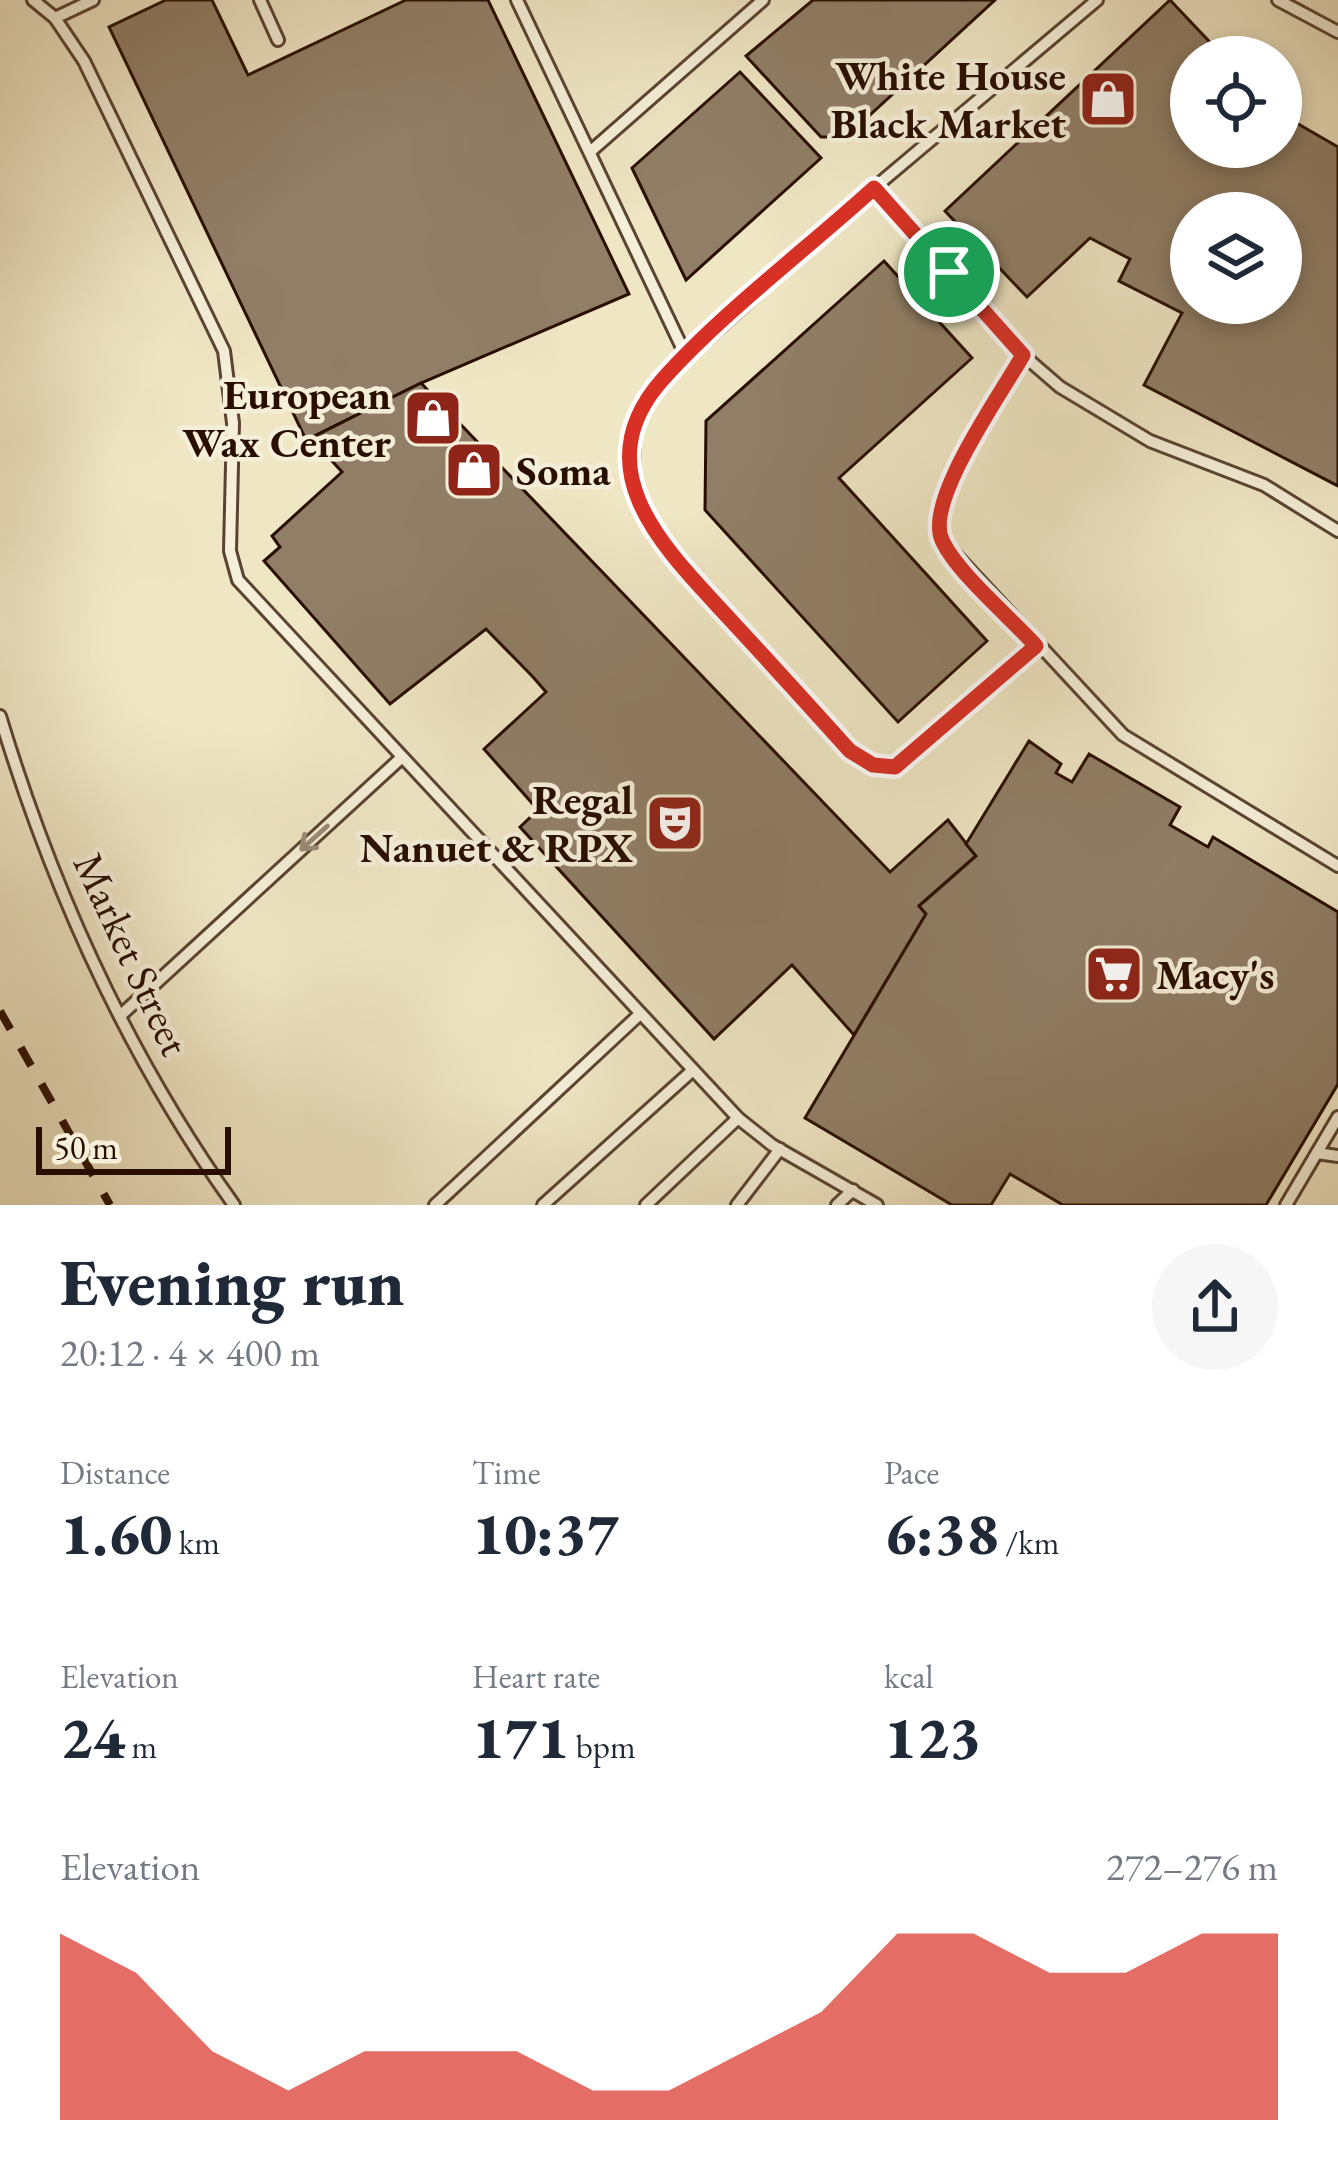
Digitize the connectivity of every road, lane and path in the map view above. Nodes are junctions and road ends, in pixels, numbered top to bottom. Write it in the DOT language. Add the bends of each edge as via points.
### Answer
graph roads {
  1 [pos="33,0"];
  2 [pos="93,0"];
  3 [pos="260,0"];
  4 [pos="517,0"];
  5 [pos="763,0"];
  6 [pos="1096,0"];
  7 [pos="1278,0"];
  8 [pos="56,18"];
  9 [pos="1338,32"];
  10 [pos="278,40"];
  11 [pos="591,151"];
  12 [pos="874,188"];
  13 [pos="1023,355"];
  14 [pos="687,358"];
  15 [pos="1338,531"];
  16 [pos="1036,646"];
  17 [pos="0,716"];
  18 [pos="400,759"];
  19 [pos="1338,866"];
  20 [pos="640,1014"];
  21 [pos="120,1016"];
  22 [pos="693,1070"];
  23 [pos="1338,1117"];
  24 [pos="738,1118"];
  25 [pos="780,1149"];
  26 [pos="1317,1153"];
  27 [pos="1338,1156"];
  28 [pos="853,1190"];
  29 [pos="234,1205"];
  30 [pos="435,1205"];
  31 [pos="543,1205"];
  32 [pos="646,1205"];
  33 [pos="737,1205"];
  34 [pos="837,1205"];
  35 [pos="877,1205"];
  36 [pos="1286,1205"];
  1 -- 8 [label="lane"];
  2 -- 8 [label="lane"];
  3 -- 10 [label="lane"];
  4 -- 11 [label="lane"];
  5 -- 11 [label="lane"];
  6 -- 12 [label="lane"];
  7 -- 9 [label="lane"];
  8 -- 18 [label="lane" via="224,351 233,423 230,551 238,580"];
  11 -- 14 [label="lane"];
  12 -- 13 [label="lane"];
  12 -- 14 [label="lane"];
  13 -- 15 [label="lane" via="1150,441 1264,485"];
  13 -- 16 [label="lane" via="944,495 939,526 949,550"];
  14 -- 16 [label="lane" via="662,380 634,430 630,456 641,512 654,536 850,751 873,765 905,762"];
  16 -- 19 [label="lane" via="1123,735"];
  17 -- 21 [label="lane, Market Street" via="58,880"];
  18 -- 20 [label="lane"];
  18 -- 21 [label="lane, one-way"];
  20 -- 22 [label="lane"];
  20 -- 30 [label="lane"];
  21 -- 29 [label="lane, Market Street"];
  22 -- 24 [label="lane"];
  22 -- 31 [label="lane"];
  23 -- 26 [label="lane"];
  24 -- 25 [label="lane"];
  24 -- 32 [label="lane"];
  25 -- 28 [label="lane"];
  25 -- 33 [label="lane"];
  26 -- 27 [label="lane"];
  26 -- 36 [label="lane"];
  28 -- 34 [label="lane"];
  28 -- 35 [label="lane"];
}
